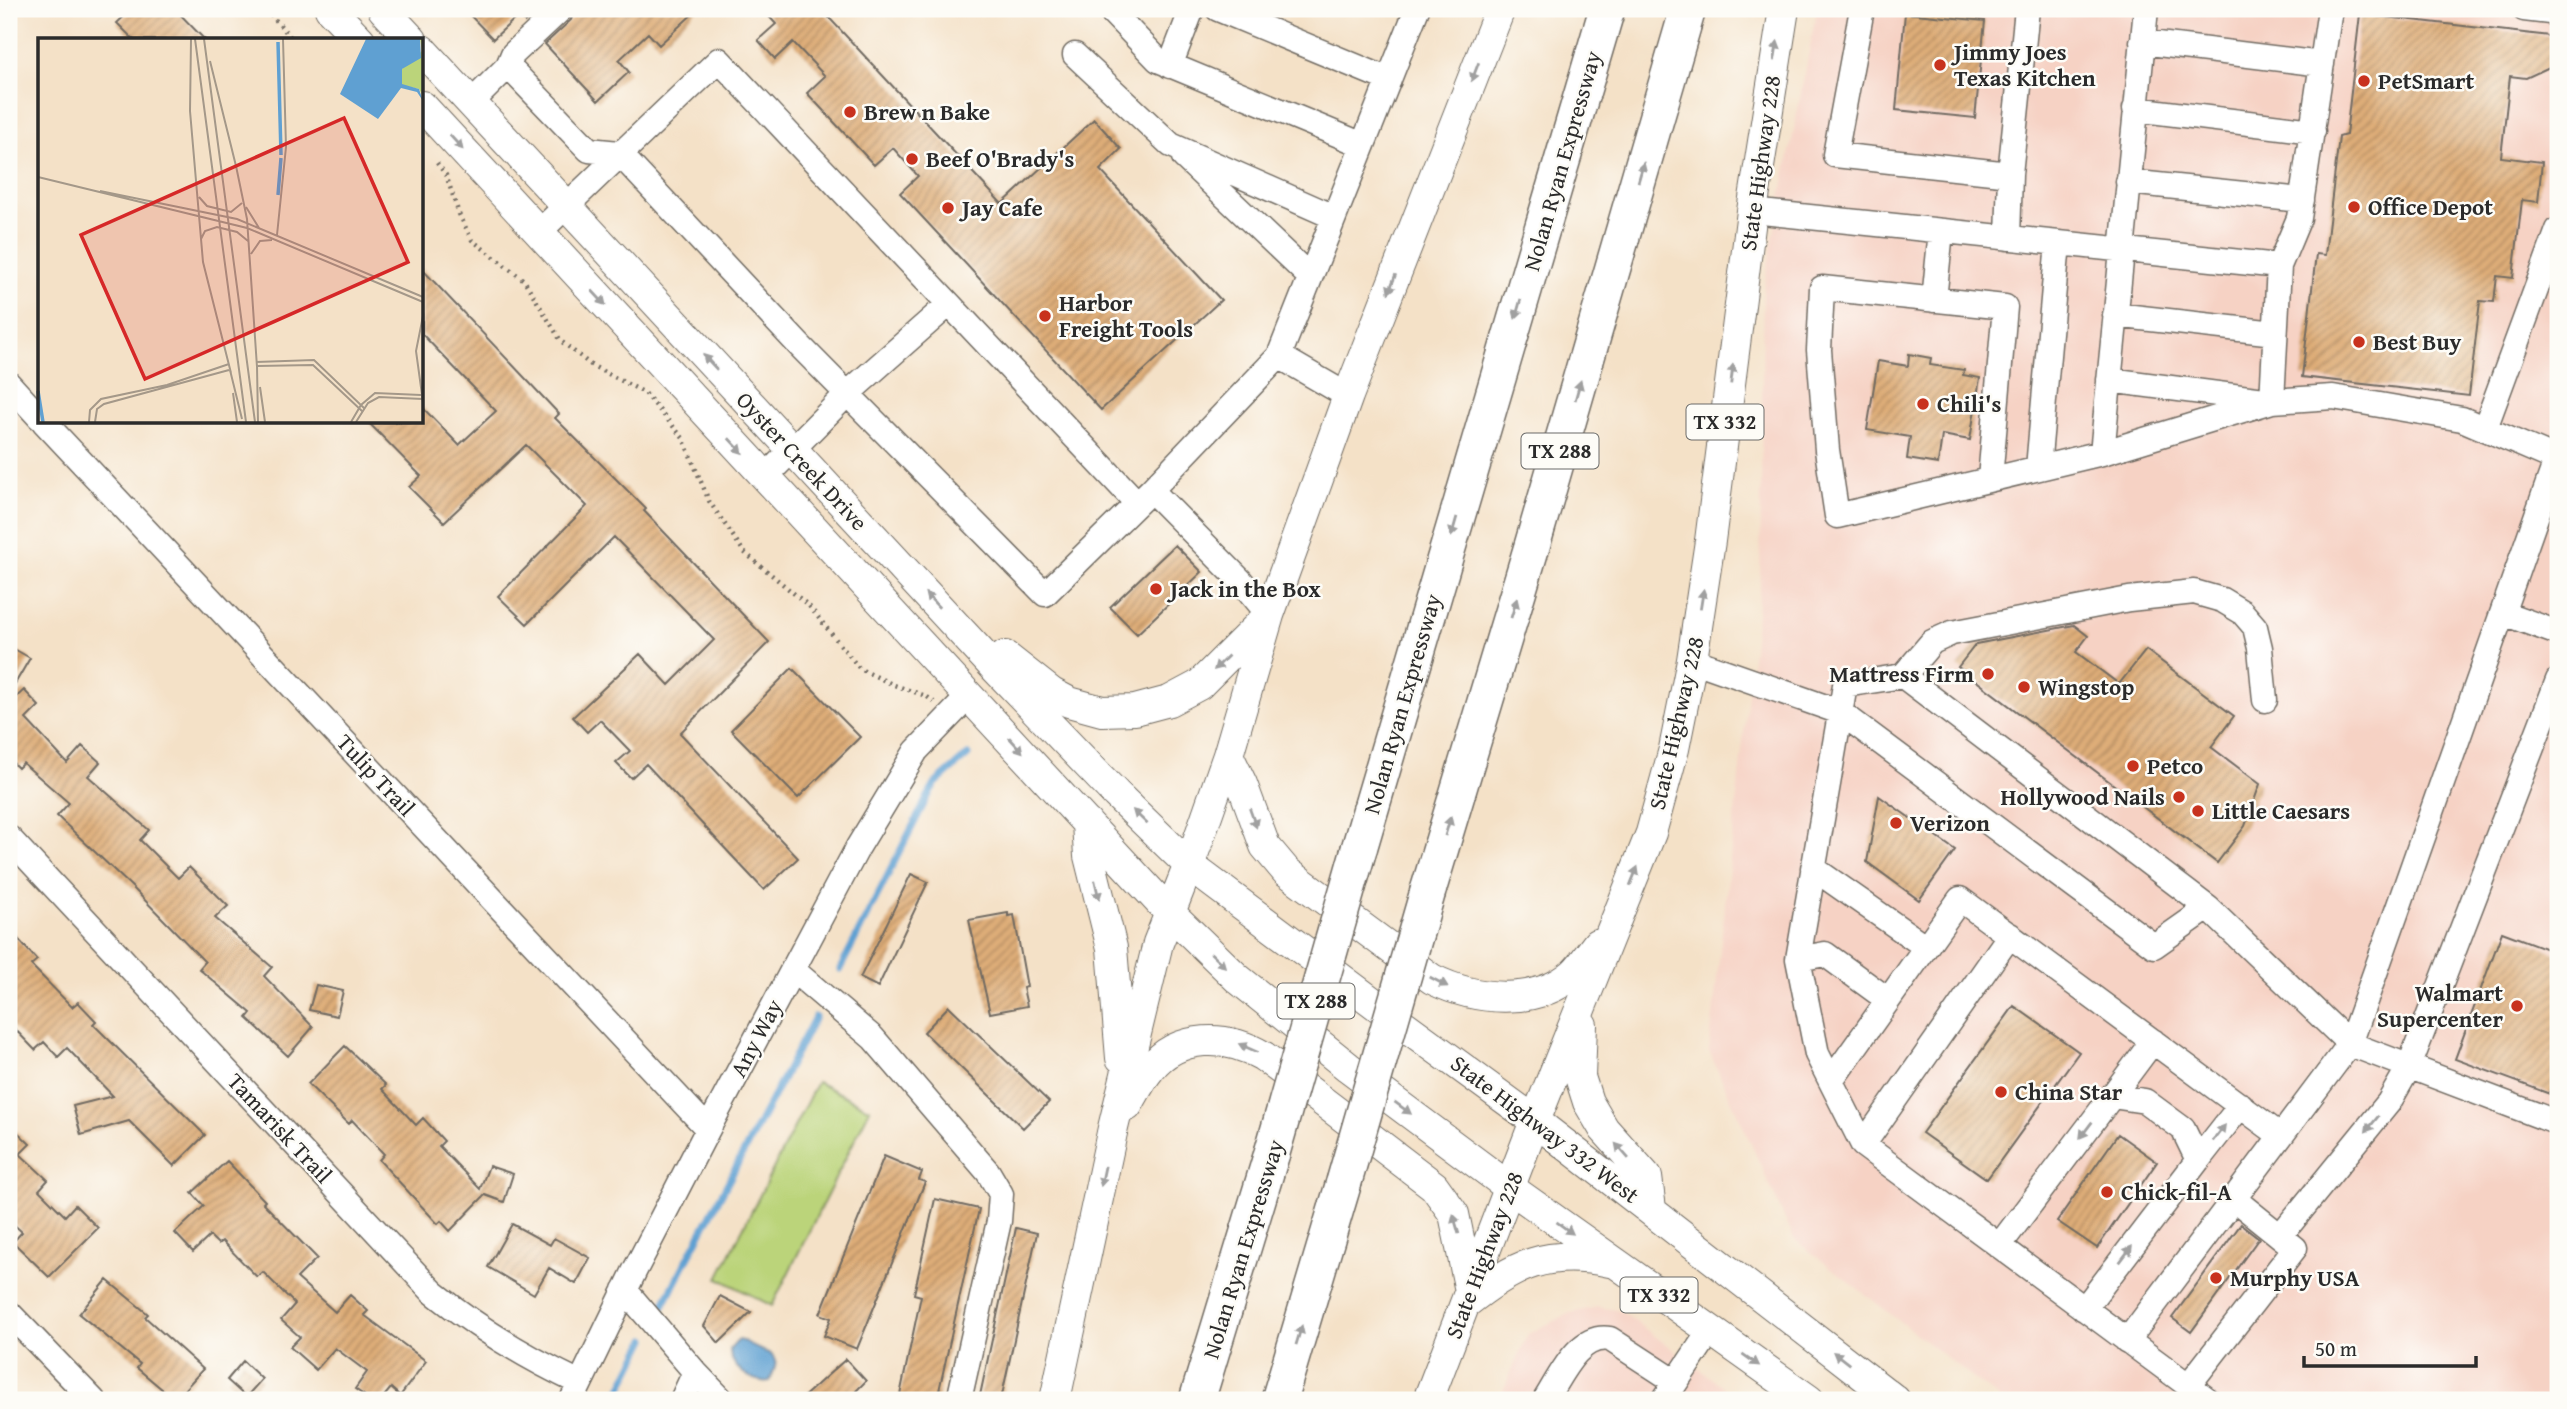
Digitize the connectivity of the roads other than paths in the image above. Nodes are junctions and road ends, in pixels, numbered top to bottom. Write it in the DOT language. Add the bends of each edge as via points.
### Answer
graph roads {
  1 [pos="330,9"];
  2 [pos="561,9"];
  3 [pos="1109,9"];
  4 [pos="1192,9"];
  5 [pos="1218,9"];
  6 [pos="1417,9"];
  7 [pos="1500,9"];
  8 [pos="1607,9"];
  9 [pos="1688,9"];
  10 [pos="1784,9"];
  11 [pos="1862,9"];
  12 [pos="2027,9"];
  13 [pos="2146,9"];
  14 [pos="2330,9"];
  15 [pos="2524,9"];
  16 [pos="2558,13"];
  17 [pos="358,38"];
  18 [pos="2142,42"];
  19 [pos="424,52"];
  20 [pos="1075,55"];
  21 [pos="2322,64"];
  22 [pos="508,66"];
  23 [pos="1170,66"];
  24 [pos="1388,80"];
  25 [pos="471,103"];
  26 [pos="424,108"];
  27 [pos="2135,109"];
  28 [pos="2313,131"];
  29 [pos="1171,145"];
  30 [pos="1363,145"];
  31 [pos="619,153"];
  32 [pos="2010,174"];
  33 [pos="2128,182"];
  34 [pos="2302,200"];
  35 [pos="566,206"];
  36 [pos="1752,211"];
  37 [pos="1334,217"];
  38 [pos="2558,230"];
  39 [pos="1941,231"];
  40 [pos="538,233"];
  41 [pos="2008,238"];
  42 [pos="2058,243"];
  43 [pos="2121,249"];
  44 [pos="2279,266"];
  45 [pos="1310,277"];
  46 [pos="1934,300"];
  47 [pos="949,304"];
  48 [pos="2115,315"];
  49 [pos="2275,333"];
  50 [pos="1279,356"];
  51 [pos="2109,380"];
  52 [pos="9,384"];
  53 [pos="847,394"];
  54 [pos="1348,396"];
  55 [pos="2272,401"];
  56 [pos="38,416"];
  57 [pos="46,424"];
  58 [pos="2485,428"];
  59 [pos="792,450"];
  60 [pos="2102,453"];
  61 [pos="2558,458"];
  62 [pos="2038,468"];
  63 [pos="765,477"];
  64 [pos="1990,479"];
  65 [pos="1144,496"];
  66 [pos="2503,613"];
  67 [pos="1269,615"];
  68 [pos="2558,633"];
  69 [pos="967,638"];
  70 [pos="1692,660"];
  71 [pos="1903,676"];
  72 [pos="2558,680"];
  73 [pos="2265,700"];
  74 [pos="960,705"];
  75 [pos="1840,712"];
  76 [pos="1228,755"];
  77 [pos="1087,823"];
  78 [pos="9,838"];
  79 [pos="1189,865"];
  80 [pos="1814,868"];
  81 [pos="2208,908"];
  82 [pos="1169,912"];
  83 [pos="1616,919"];
  84 [pos="2010,935"];
  85 [pos="1926,947"];
  86 [pos="1798,959"];
  87 [pos="793,970"];
  88 [pos="1888,1000"];
  89 [pos="1583,1005"];
  90 [pos="2153,1041"];
  91 [pos="2350,1044"];
  92 [pos="2409,1067"];
  93 [pos="1831,1081"];
  94 [pos="1123,1085"];
  95 [pos="2112,1096"];
  96 [pos="2241,1105"];
  97 [pos="1535,1121"];
  98 [pos="2558,1123"];
  99 [pos="1113,1128"];
  100 [pos="708,1129"];
  101 [pos="2281,1136"];
  102 [pos="1863,1145"];
  103 [pos="2197,1160"];
  104 [pos="1510,1188"];
  105 [pos="2234,1199"];
  106 [pos="1651,1209"];
  107 [pos="2280,1236"];
  108 [pos="2000,1246"];
  109 [pos="1612,1262"];
  110 [pos="625,1290"];
  111 [pos="1468,1297"];
  112 [pos="2084,1309"];
  113 [pos="9,1313"];
  114 [pos="1710,1332"];
  115 [pos="2127,1341"];
  116 [pos="695,1372"];
  117 [pos="2188,1386"];
  118 [pos="576,1391"];
  119 [pos="1670,1391"];
  120 [pos="93,1400"];
  121 [pos="682,1400"];
  122 [pos="722,1400"];
  123 [pos="959,1400"];
  124 [pos="1055,1400"];
  125 [pos="1197,1400"];
  126 [pos="1279,1400"];
  127 [pos="1428,1400"];
  128 [pos="1545,1400"];
  129 [pos="1809,1400"];
  130 [pos="1895,1400"];
  131 [pos="2208,1400"];
  1 -- 17 [label="main road"];
  2 -- 22 [label="street" via="513,54"];
  3 -- 23 [label="street" via="1158,60"];
  4 -- 23 [label="street"];
  5 -- 24 [label="street"];
  6 -- 24 [label="street"];
  7 -- 54 [label="main road, one-way"];
  8 -- 125 [label="highway, Nolan Ryan Expressway / TX 288, one-way, bridge"];
  126 -- 9 [label="highway, TX 288, one-way, bridge"];
  36 -- 10 [label="main road, State Highway 228 / TX 332, one-way"];
  11 -- 32 [label="street" via="1835,155"];
  12 -- 32 [label="street"];
  13 -- 18 [label="street"];
  14 -- 21 [label="street"];
  15 -- 16 [label="street"];
  18 -- 21 [label="street"];
  18 -- 27 [label="street"];
  19 -- 25 [label="main road, Oyster Creek Drive"];
  20 -- 29 [label="street"];
  21 -- 28 [label="street"];
  22 -- 25 [label="street"];
  22 -- 31 [label="street" via="589,150"];
  23 -- 30 [label="street"];
  24 -- 30 [label="street"];
  25 -- 35 [label="main road, Oyster Creek Drive"];
  26 -- 40 [label="main road, Oyster Creek Drive, one-way"];
  27 -- 28 [label="street"];
  27 -- 33 [label="street"];
  28 -- 34 [label="street"];
  29 -- 37 [label="street"];
  29 -- 45 [label="street"];
  30 -- 37 [label="street"];
  31 -- 35 [label="street"];
  31 -- 47 [label="street" via="719,60"];
  31 -- 53 [label="street"];
  32 -- 41 [label="street"];
  33 -- 34 [label="street"];
  33 -- 43 [label="street"];
  34 -- 44 [label="street"];
  35 -- 40 [label="street"];
  59 -- 35 [label="main road, Oyster Creek Drive, one-way"];
  36 -- 39 [label="street"];
  70 -- 36 [label="main road, State Highway 228 / TX 332, one-way"];
  37 -- 45 [label="street"];
  38 -- 58 [label="street"];
  39 -- 41 [label="street"];
  39 -- 46 [label="street"];
  40 -- 63 [label="main road, Oyster Creek Drive, one-way"];
  41 -- 42 [label="street"];
  42 -- 43 [label="street"];
  42 -- 62 [label="street"];
  43 -- 44 [label="street"];
  43 -- 48 [label="street"];
  44 -- 49 [label="street"];
  45 -- 50 [label="street"];
  46 -- 64 [label="street" via="2006,307"];
  46 -- 64 [label="street" via="1822,288 1819,350 1837,516"];
  47 -- 53 [label="street"];
  47 -- 65 [label="street"];
  48 -- 49 [label="street"];
  48 -- 51 [label="street"];
  49 -- 55 [label="street"];
  50 -- 54 [label="street"];
  50 -- 65 [label="street"];
  51 -- 55 [label="street"];
  51 -- 60 [label="street"];
  52 -- 56 [label="street"];
  53 -- 59 [label="street"];
  53 -- 65 [label="street" via="1045,594"];
  54 -- 67 [label="main road"];
  55 -- 58 [label="street" via="2333,397 2462,419"];
  55 -- 60 [label="street"];
  57 -- 100 [label="street, Tulip Trail"];
  58 -- 61 [label="street"];
  59 -- 63 [label="street"];
  69 -- 59 [label="main road, Oyster Creek Drive, one-way"];
  60 -- 62 [label="street"];
  61 -- 66 [label="street"];
  62 -- 64 [label="street"];
  63 -- 74 [label="main road, Oyster Creek Drive"];
  65 -- 67 [label="street" via="1241,581"];
  66 -- 68 [label="street"];
  66 -- 91 [label="street"];
  67 -- 69 [label="main road, one-way" via="1199,685 1168,701 1135,710 1101,711 1069,702 1052,694 1008,657"];
  67 -- 76 [label="main road"];
  79 -- 69 [label="main road, Oyster Creek Drive, one-way"];
  70 -- 75 [label="street"];
  83 -- 70 [label="main road, State Highway 228 / TX 332, one-way" via="1651,833"];
  71 -- 73 [label="street" via="1932,642 1952,633 2129,599 2194,592 2222,600 2255,627"];
  71 -- 75 [label="street" via="1845,685"];
  71 -- 81 [label="street"];
  72 -- 92 [label="street"];
  74 -- 77 [label="main road, Oyster Creek Drive, one-way"];
  74 -- 87 [label="street, Any Way" via="916,751 858,847"];
  75 -- 80 [label="street"];
  75 -- 81 [label="street" via="2154,946"];
  76 -- 79 [label="main road"];
  76 -- 83 [label="main road, one-way" via="1265,846 1286,871 1432,979 1455,990 1506,997 1546,990 1580,967"];
  77 -- 82 [label="main road, Oyster Creek Drive"];
  77 -- 94 [label="main road, one-way" via="1089,856 1112,948"];
  78 -- 118 [label="street, Tamarisk Trail" via="433,1292"];
  79 -- 82 [label="main road"];
  79 -- 97 [label="main road, State Highway 332 West / TX 332"];
  80 -- 85 [label="street"];
  80 -- 86 [label="street"];
  81 -- 91 [label="street"];
  82 -- 94 [label="main road"];
  82 -- 104 [label="main road, TX 332, one-way" via="1237,978"];
  83 -- 89 [label="main road, State Highway 228 / TX 332"];
  84 -- 85 [label="street" via="1960,899"];
  84 -- 90 [label="street"];
  84 -- 102 [label="street"];
  85 -- 88 [label="street"];
  86 -- 88 [label="street" via="1825,954"];
  86 -- 93 [label="street" via="1818,1054"];
  87 -- 100 [label="street, Any Way"];
  87 -- 123 [label="street" via="873,1038 988,1172 1001,1194"];
  88 -- 93 [label="street"];
  89 -- 97 [label="main road, State Highway 228"];
  106 -- 89 [label="main road, TX 332, one-way" via="1647,1177 1604,1129 1588,1102 1580,1077"];
  90 -- 95 [label="street"];
  90 -- 96 [label="street"];
  91 -- 92 [label="street"];
  91 -- 101 [label="street"];
  92 -- 98 [label="street"];
  92 -- 107 [label="street, one-way" via="2389,1102"];
  93 -- 102 [label="street"];
  94 -- 99 [label="main road"];
  95 -- 103 [label="street" via="2145,1101 2183,1129"];
  95 -- 108 [label="street, one-way"];
  96 -- 101 [label="street"];
  103 -- 96 [label="street, one-way"];
  97 -- 104 [label="main road, State Highway 228"];
  97 -- 106 [label="main road, State Highway 332 West / TX 332"];
  111 -- 99 [label="main road, one-way" via="1454,1214 1434,1186 1248,1047 1214,1040 1166,1055 1150,1068"];
  99 -- 124 [label="main road, one-way"];
  100 -- 110 [label="street, Any Way"];
  101 -- 105 [label="street"];
  102 -- 108 [label="street"];
  112 -- 103 [label="street, one-way"];
  104 -- 109 [label="main road, TX 332, one-way"];
  104 -- 111 [label="main road, State Highway 228"];
  105 -- 107 [label="street"];
  105 -- 115 [label="street"];
  130 -- 106 [label="main road, State Highway 332 West / TX 332, one-way"];
  107 -- 117 [label="street" via="2295,1248"];
  108 -- 112 [label="street"];
  109 -- 111 [label="main road" via="1563,1257 1524,1264"];
  109 -- 114 [label="main road, TX 332"];
  110 -- 116 [label="street"];
  110 -- 118 [label="street, Any Way"];
  111 -- 127 [label="main road, State Highway 228"];
  112 -- 115 [label="street"];
  113 -- 120 [label="street"];
  114 -- 119 [label="street"];
  114 -- 129 [label="main road, TX 332, one-way"];
  115 -- 117 [label="street"];
  116 -- 121 [label="street"];
  116 -- 122 [label="street"];
  117 -- 131 [label="street"];
  119 -- 128 [label="street" via="1610,1339 1599,1337 1578,1351"];
}
